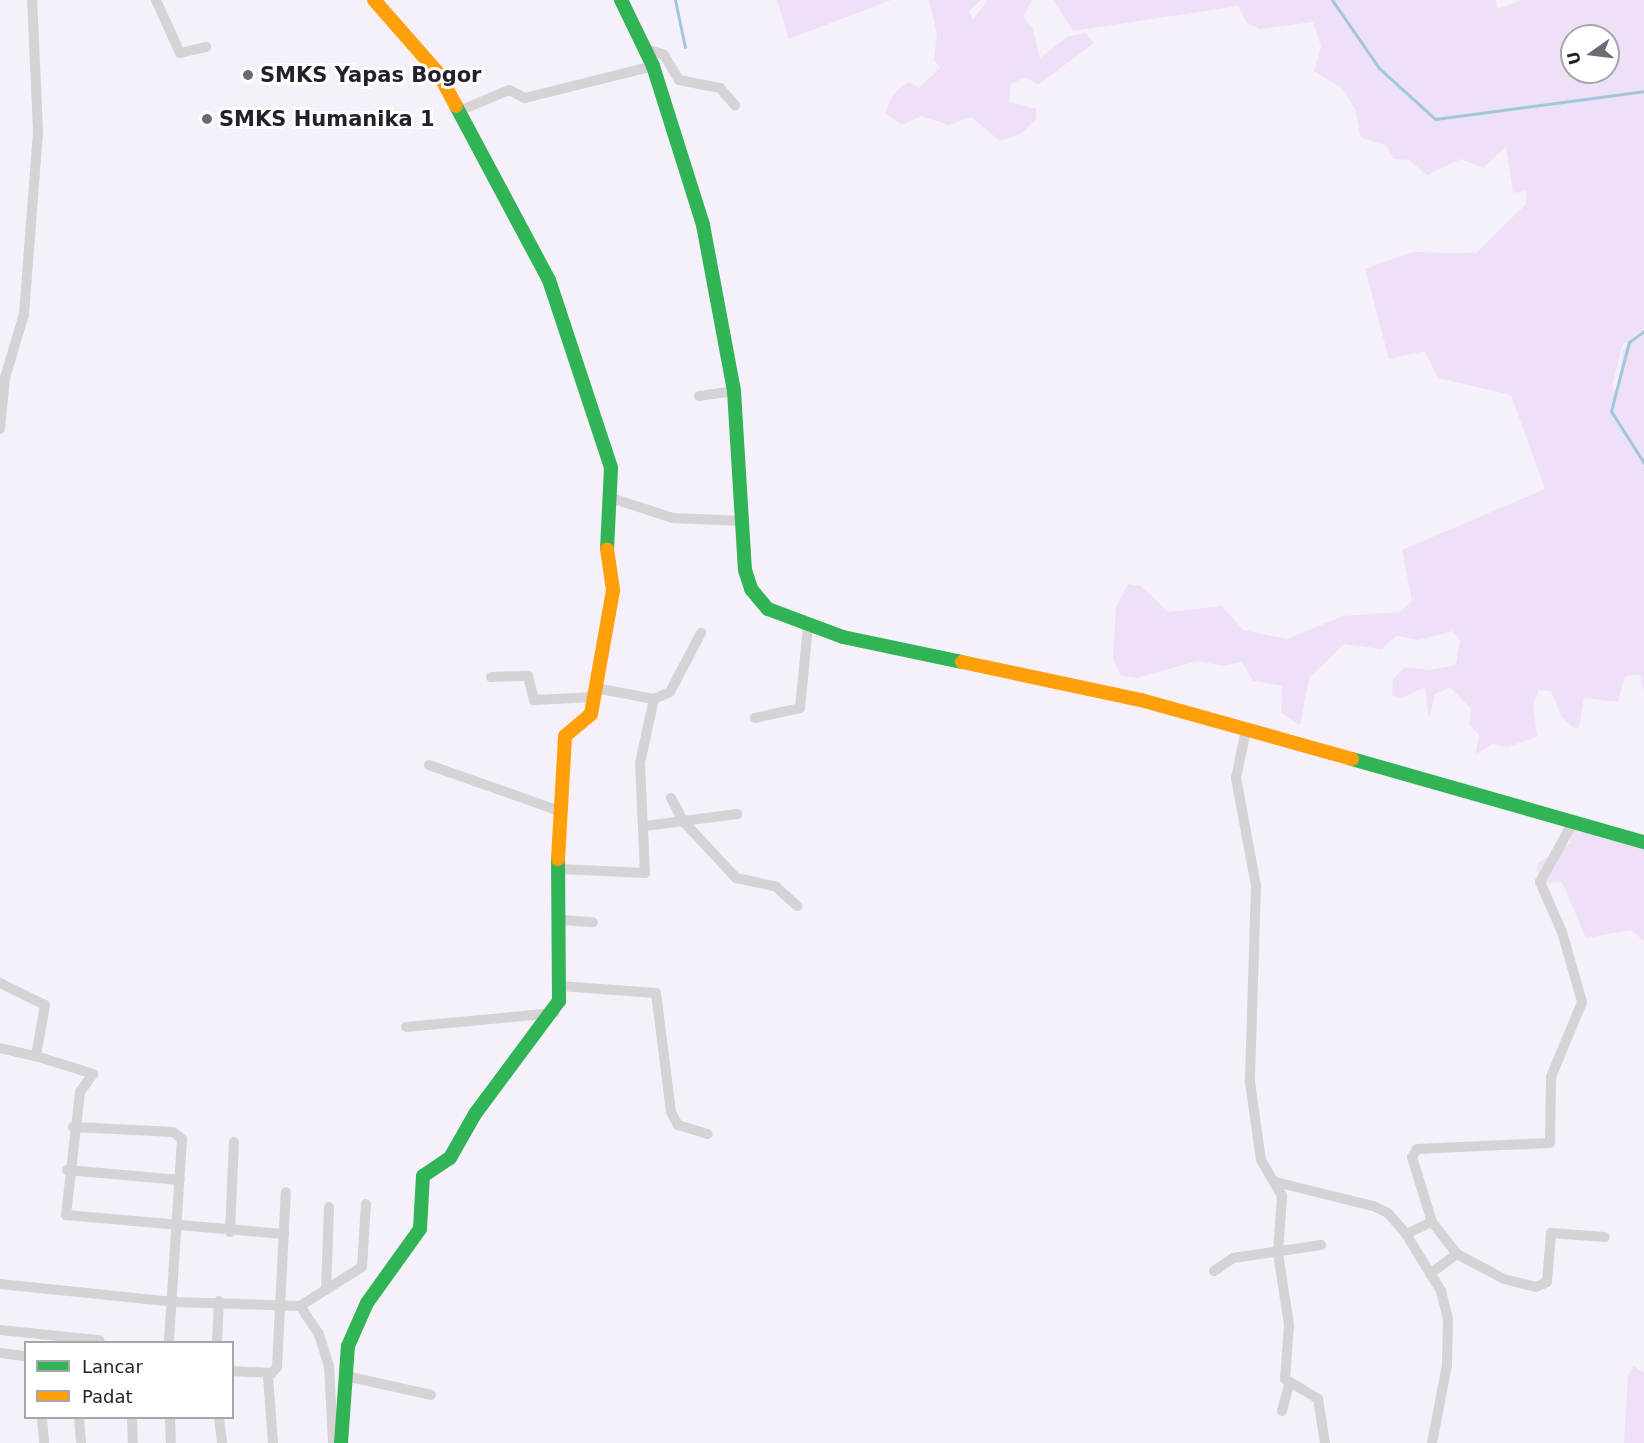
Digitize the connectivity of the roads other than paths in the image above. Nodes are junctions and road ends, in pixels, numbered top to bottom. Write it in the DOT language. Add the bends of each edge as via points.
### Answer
graph roads {
  1 [pos="32,0"];
  2 [pos="156,0"];
  3 [pos="374,0"];
  4 [pos="621,0"];
  5 [pos="207,47"];
  6 [pos="646,49"];
  7 [pos="653,66"];
  8 [pos="735,105"];
  9 [pos="459,111"];
  10 [pos="734,391"];
  11 [pos="699,396"];
  12 [pos="0,429"];
  13 [pos="608,497"];
  14 [pos="743,521"];
  15 [pos="808,627"];
  16 [pos="701,633"];
  17 [pos="491,677"];
  18 [pos="595,693"];
  19 [pos="654,699"];
  20 [pos="755,718"];
  21 [pos="1246,730"];
  22 [pos="429,765"];
  23 [pos="671,798"];
  24 [pos="557,810"];
  25 [pos="737,814"];
  26 [pos="684,822"];
  27 [pos="1572,824"];
  28 [pos="645,826"];
  29 [pos="1644,842"];
  30 [pos="559,869"];
  31 [pos="797,906"];
  32 [pos="561,920"];
  33 [pos="593,922"];
  34 [pos="0,983"];
  35 [pos="560,987"];
  36 [pos="554,1013"];
  37 [pos="406,1027"];
  38 [pos="0,1048"];
  39 [pos="36,1056"];
  40 [pos="73,1127"];
  41 [pos="708,1134"];
  42 [pos="234,1142"];
  43 [pos="67,1170"];
  44 [pos="180,1180"];
  45 [pos="1276,1182"];
  46 [pos="286,1192"];
  47 [pos="366,1204"];
  48 [pos="329,1207"];
  49 [pos="1432,1222"];
  50 [pos="176,1228"];
  51 [pos="230,1232"];
  52 [pos="284,1234"];
  53 [pos="1406,1234"];
  54 [pos="1605,1237"];
  55 [pos="1321,1245"];
  56 [pos="1278,1249"];
  57 [pos="1457,1254"];
  58 [pos="1214,1271"];
  59 [pos="1430,1274"];
  60 [pos="0,1284"];
  61 [pos="326,1290"];
  62 [pos="219,1301"];
  63 [pos="173,1302"];
  64 [pos="281,1303"];
  65 [pos="300,1306"];
  66 [pos="0,1330"];
  67 [pos="99,1340"];
  68 [pos="169,1341"];
  69 [pos="217,1341"];
  70 [pos="0,1353"];
  71 [pos="24,1356"];
  72 [pos="234,1371"];
  73 [pos="272,1373"];
  74 [pos="346,1376"];
  75 [pos="1289,1385"];
  76 [pos="431,1395"];
  77 [pos="1282,1411"];
  78 [pos="42,1419"];
  79 [pos="79,1419"];
  80 [pos="132,1419"];
  81 [pos="170,1419"];
  82 [pos="219,1419"];
  83 [pos="133,1442"];
  84 [pos="44,1443"];
  85 [pos="81,1443"];
  86 [pos="171,1443"];
  87 [pos="222,1443"];
  88 [pos="273,1443"];
  89 [pos="333,1443"];
  90 [pos="341,1443"];
  91 [pos="1325,1443"];
  92 [pos="1432,1443"];
  1 -- 12 [label="street" via="38,130 24,314 5,378"];
  2 -- 5 [label="street" via="180,53"];
  3 -- 9 [label="main road" via="439,74"];
  4 -- 6 [label="main road"];
  6 -- 7 [label="main road"];
  6 -- 8 [label="street" via="664,56 679,80 720,88"];
  7 -- 9 [label="street" via="525,98 509,90"];
  7 -- 10 [label="main road" via="703,225"];
  9 -- 13 [label="main road" via="566,321 611,468"];
  10 -- 11 [label="street"];
  10 -- 14 [label="main road"];
  13 -- 14 [label="street" via="673,518"];
  13 -- 18 [label="main road" via="605,532 613,590"];
  14 -- 15 [label="main road" via="751,589 778,616"];
  15 -- 20 [label="street" via="800,708"];
  15 -- 21 [label="main road" via="1118,694"];
  16 -- 19 [label="street" via="670,692"];
  17 -- 18 [label="street" via="528,676 534,700"];
  18 -- 19 [label="street"];
  18 -- 24 [label="main road" via="591,714 567,731"];
  19 -- 28 [label="street" via="640,763"];
  21 -- 27 [label="main road"];
  21 -- 45 [label="street" via="1236,778 1256,886 1250,1082 1261,1160"];
  22 -- 24 [label="street"];
  23 -- 26 [label="street"];
  24 -- 30 [label="main road"];
  25 -- 26 [label="street"];
  26 -- 28 [label="street"];
  26 -- 31 [label="street" via="736,878 775,886"];
  27 -- 29 [label="main road"];
  27 -- 49 [label="street" via="1540,882 1562,932 1582,1002 1551,1077 1550,1143 1417,1149 1412,1157"];
  28 -- 30 [label="street" via="645,873"];
  30 -- 32 [label="main road"];
  32 -- 33 [label="street"];
  32 -- 35 [label="main road"];
  34 -- 39 [label="street" via="45,1005"];
  35 -- 36 [label="main road"];
  35 -- 41 [label="street" via="656,993 671,1112 678,1125"];
  36 -- 37 [label="street"];
  36 -- 74 [label="main road" via="502,1076 450,1158 423,1176 420,1229 362,1312 348,1346"];
  38 -- 39 [label="street"];
  39 -- 40 [label="street" via="91,1070 93,1080 80,1092"];
  40 -- 43 [label="street"];
  40 -- 44 [label="street" via="178,1133"];
  42 -- 51 [label="street"];
  43 -- 44 [label="street"];
  43 -- 50 [label="street" via="66,1215"];
  44 -- 50 [label="street"];
  45 -- 53 [label="street" via="1373,1206 1388,1213"];
  45 -- 56 [label="street" via="1282,1196"];
  46 -- 52 [label="street"];
  47 -- 61 [label="street" via="362,1267"];
  48 -- 61 [label="street"];
  49 -- 53 [label="street"];
  49 -- 57 [label="street"];
  50 -- 51 [label="street"];
  50 -- 63 [label="street"];
  51 -- 52 [label="street"];
  52 -- 64 [label="street"];
  53 -- 59 [label="street"];
  54 -- 57 [label="street" via="1551,1233 1547,1282 1536,1287 1504,1279"];
  55 -- 56 [label="street"];
  56 -- 58 [label="street" via="1228,1259"];
  56 -- 75 [label="street" via="1289,1325"];
  57 -- 59 [label="street"];
  59 -- 92 [label="street" via="1445,1300 1449,1341"];
  60 -- 63 [label="street"];
  61 -- 65 [label="street"];
  62 -- 63 [label="street"];
  62 -- 64 [label="street"];
  62 -- 69 [label="street"];
  63 -- 68 [label="street"];
  64 -- 65 [label="street"];
  64 -- 73 [label="street" via="277,1367"];
  65 -- 89 [label="street" via="315,1324 329,1366"];
  66 -- 67 [label="street"];
  70 -- 71 [label="street"];
  72 -- 73 [label="street"];
  73 -- 88 [label="street"];
  74 -- 76 [label="street"];
  74 -- 90 [label="main road"];
  75 -- 77 [label="street"];
  75 -- 91 [label="street" via="1318,1399"];
  78 -- 84 [label="street"];
  79 -- 85 [label="street"];
  80 -- 83 [label="street"];
  81 -- 86 [label="street"];
  82 -- 87 [label="street"];
}
